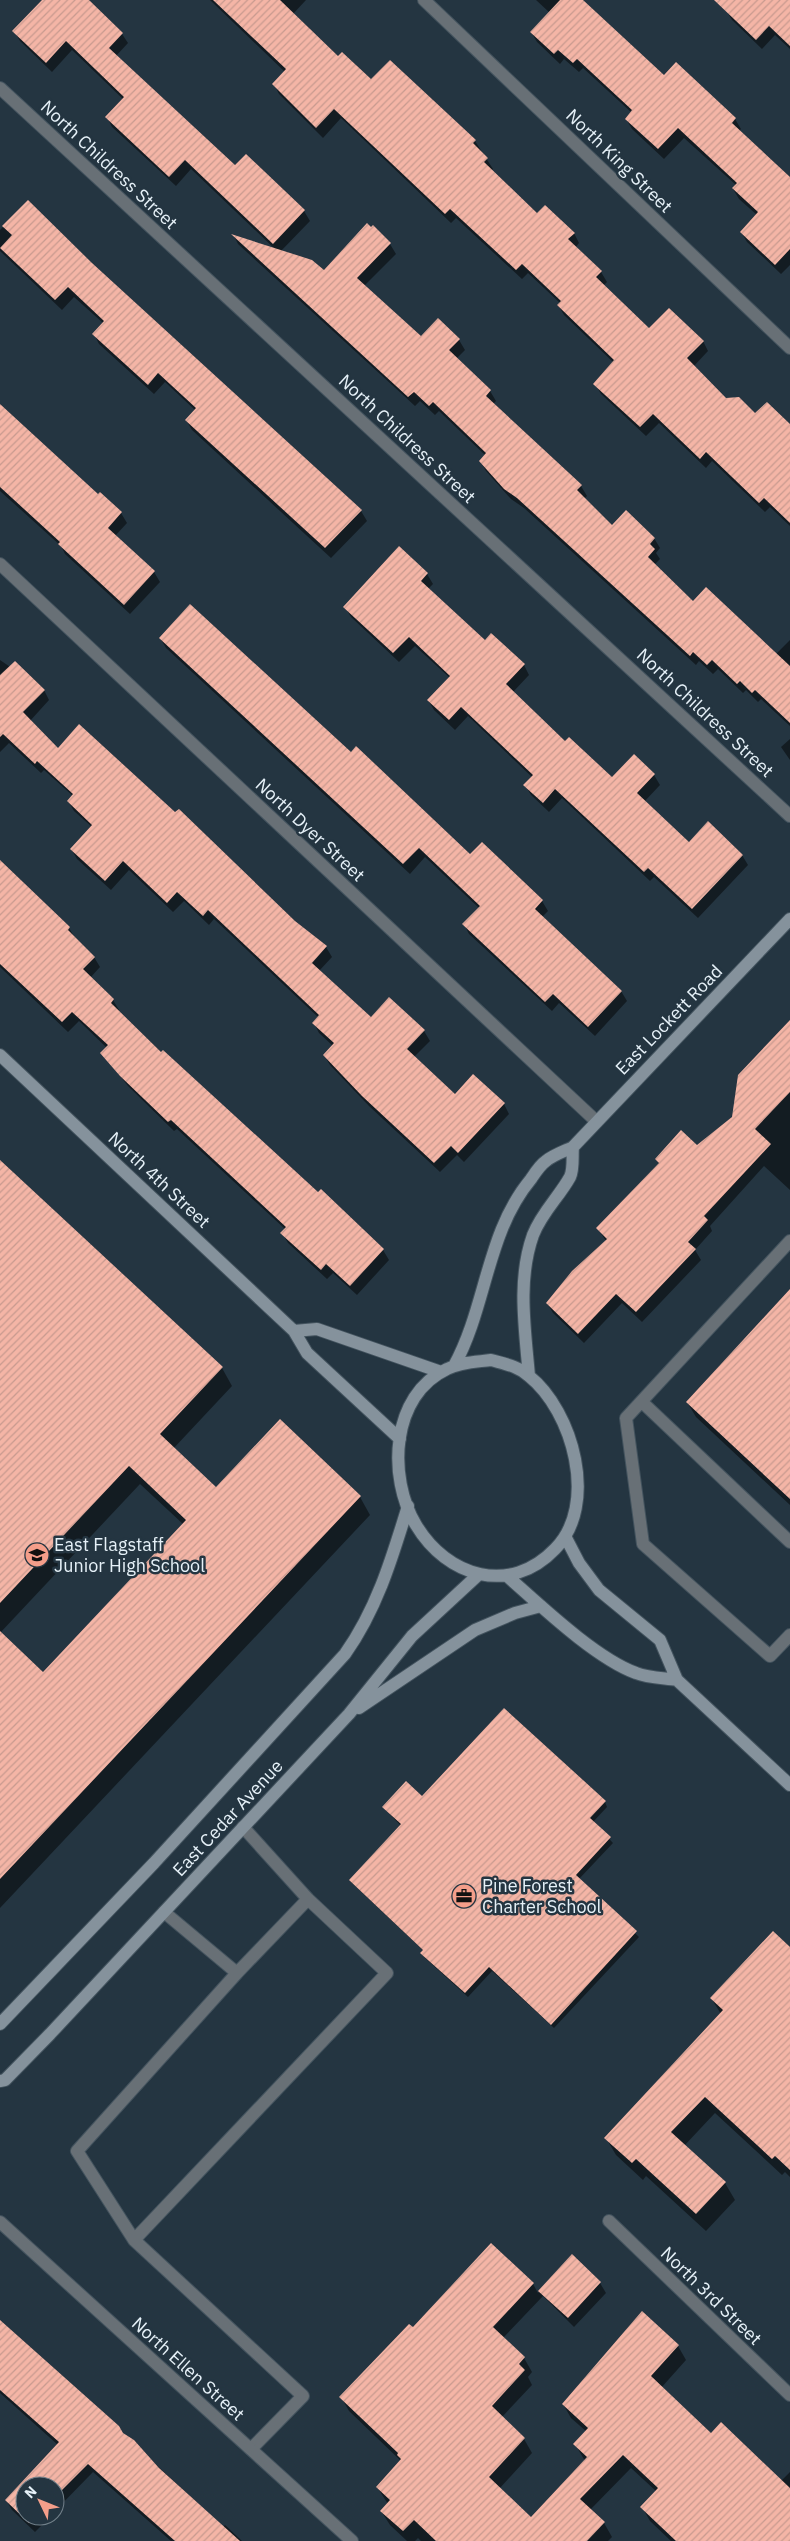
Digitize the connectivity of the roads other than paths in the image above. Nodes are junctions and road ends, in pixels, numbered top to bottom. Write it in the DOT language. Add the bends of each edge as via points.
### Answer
graph roads {
  1 [pos="424,0"];
  2 [pos="0,88"];
  3 [pos="790,348"];
  4 [pos="0,564"];
  5 [pos="790,816"];
  6 [pos="790,919"];
  7 [pos="0,1055"];
  8 [pos="596,1121"];
  9 [pos="573,1147"];
  10 [pos="790,1241"];
  11 [pos="294,1331"];
  12 [pos="454,1366"];
  13 [pos="441,1372"];
  14 [pos="529,1376"];
  15 [pos="642,1402"];
  16 [pos="400,1439"];
  17 [pos="408,1506"];
  18 [pos="565,1536"];
  19 [pos="790,1542"];
  20 [pos="478,1574"];
  21 [pos="506,1576"];
  22 [pos="541,1606"];
  23 [pos="790,1636"];
  24 [pos="677,1680"];
  25 [pos="348,1714"];
  26 [pos="790,1784"];
  27 [pos="243,1827"];
  28 [pos="308,1899"];
  29 [pos="164,1912"];
  30 [pos="238,1973"];
  31 [pos="0,2024"];
  32 [pos="0,2081"];
  33 [pos="608,2221"];
  34 [pos="0,2222"];
  35 [pos="134,2240"];
  36 [pos="790,2395"];
  37 [pos="251,2450"];
  38 [pos="352,2541"];
  1 -- 3 [label="street, North King Street"];
  2 -- 5 [label="street, North Childress Street"];
  4 -- 8 [label="street, North Dyer Street"];
  6 -- 8 [label="main road, East Lockett Road"];
  7 -- 11 [label="main road, North 4th Street"];
  8 -- 9 [label="main road, East Lockett Road"];
  9 -- 12 [label="main road, East Lockett Road" via="546,1161 506,1215 493,1248 466,1344"];
  9 -- 14 [label="main road" via="571,1176 543,1214 526,1259 523,1311"];
  10 -- 15 [label="street"];
  11 -- 13 [label="main road" via="317,1330"];
  11 -- 16 [label="main road, North 4th Street" via="307,1353"];
  12 -- 13 [label="main road"];
  12 -- 14 [label="main road" via="491,1360 516,1367"];
  13 -- 16 [label="main road" via="425,1382 414,1397 406,1412"];
  14 -- 18 [label="main road" via="554,1404 573,1448 576,1499"];
  15 -- 19 [label="street"];
  15 -- 23 [label="street" via="626,1418 643,1544 770,1656"];
  16 -- 17 [label="main road" via="402,1490"];
  17 -- 20 [label="main road" via="426,1540 444,1556"];
  17 -- 31 [label="main road, East Cedar Avenue" via="375,1604 345,1654 154,1863"];
  18 -- 21 [label="main road" via="544,1559 526,1570"];
  18 -- 24 [label="main road" via="579,1564 599,1590 660,1640"];
  20 -- 21 [label="main road"];
  20 -- 25 [label="main road, East Cedar Avenue" via="412,1636"];
  21 -- 22 [label="main road"];
  22 -- 24 [label="main road" via="606,1657 636,1674"];
  22 -- 25 [label="main road" via="475,1630"];
  24 -- 26 [label="main road"];
  25 -- 27 [label="main road, East Cedar Avenue"];
  27 -- 28 [label="street"];
  27 -- 29 [label="main road, East Cedar Avenue"];
  28 -- 30 [label="street"];
  28 -- 35 [label="street" via="387,1973"];
  29 -- 30 [label="street"];
  29 -- 32 [label="main road, East Cedar Avenue" via="50,2034 5,2080"];
  30 -- 35 [label="street" via="77,2151"];
  33 -- 36 [label="street, North 3rd Street"];
  34 -- 37 [label="street, North Ellen Street"];
  35 -- 37 [label="street" via="303,2396"];
  37 -- 38 [label="street, North Ellen Street"];
}
